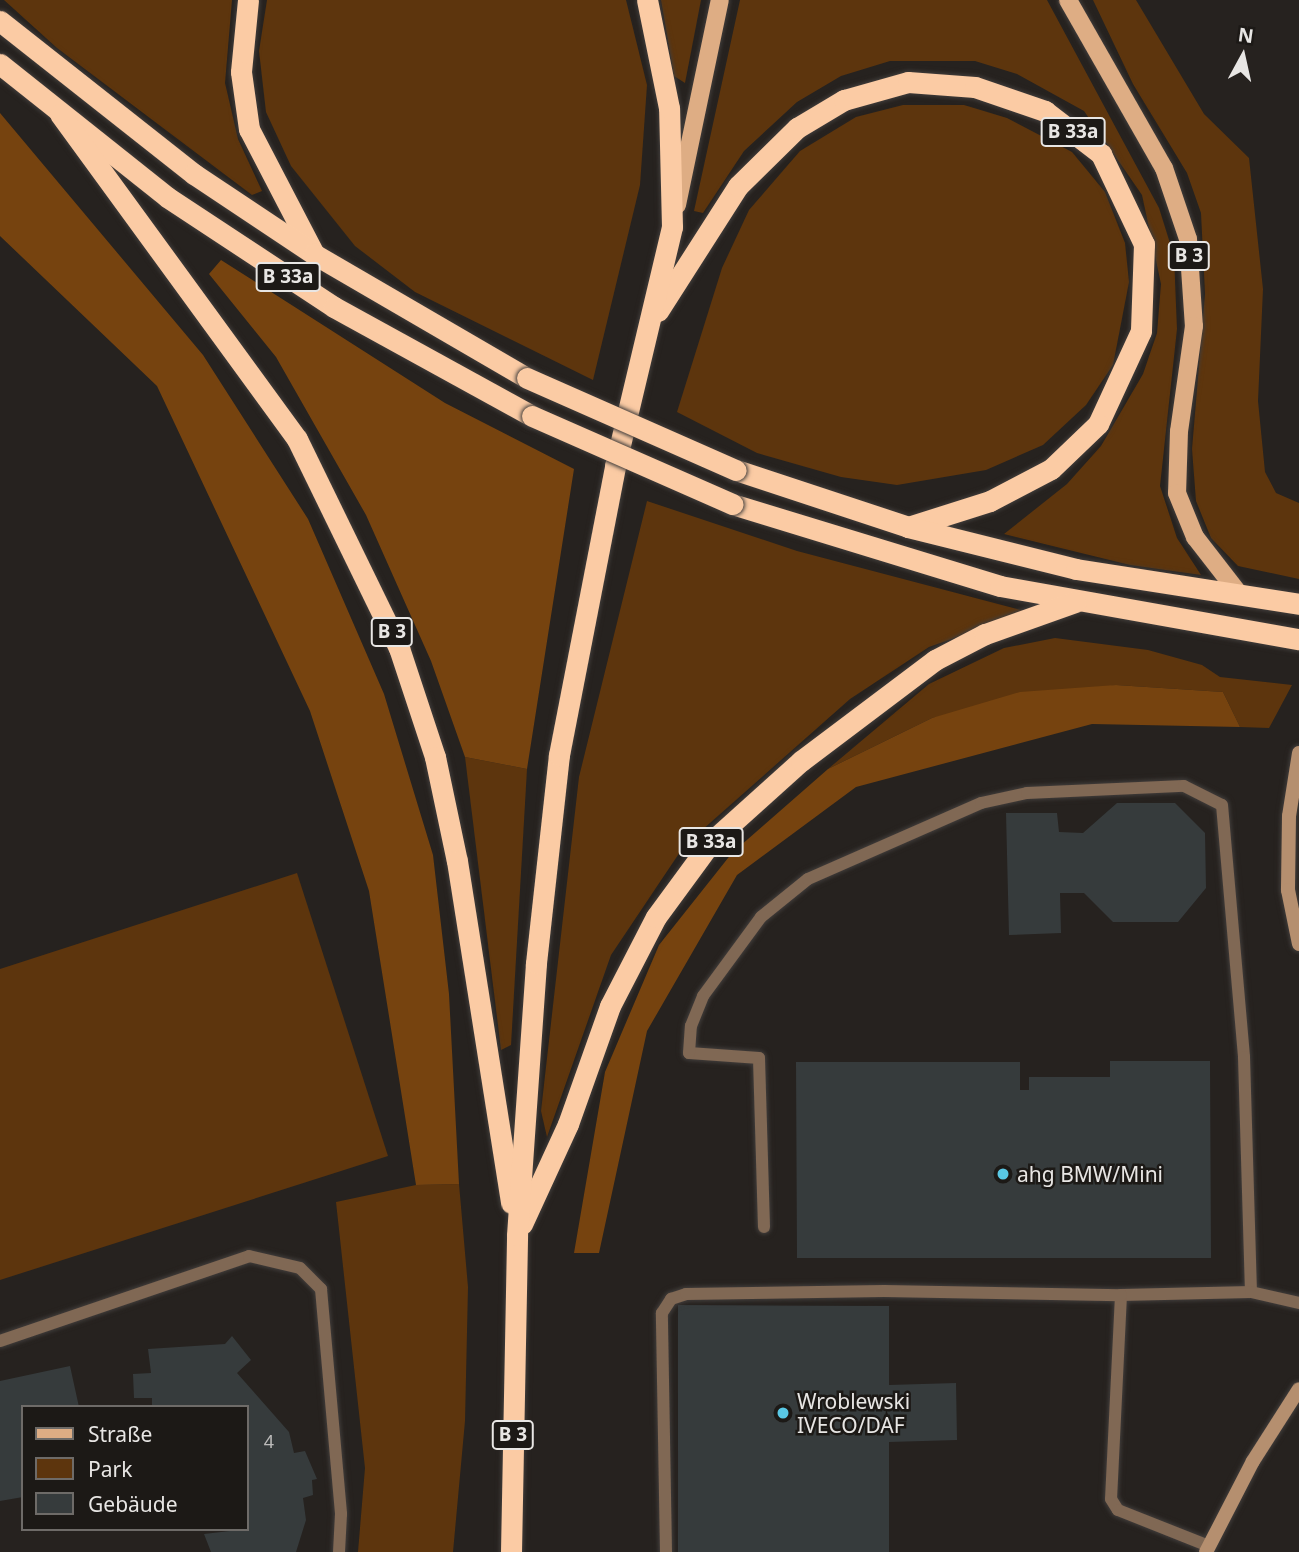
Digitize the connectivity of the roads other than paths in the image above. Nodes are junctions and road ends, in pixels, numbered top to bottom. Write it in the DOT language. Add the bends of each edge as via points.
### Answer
graph roads {
  1 [pos="248,0"];
  2 [pos="647,0"];
  3 [pos="720,0"];
  4 [pos="1068,0"];
  5 [pos="0,21"];
  6 [pos="0,64"];
  7 [pos="60,114"];
  8 [pos="672,227"];
  9 [pos="314,254"];
  10 [pos="649,324"];
  11 [pos="908,527"];
  12 [pos="1240,595"];
  13 [pos="1074,602"];
  14 [pos="1299,604"];
  15 [pos="1297,639"];
  16 [pos="1299,753"];
  17 [pos="1299,944"];
  18 [pos="764,1227"];
  19 [pos="517,1235"];
  20 [pos="1251,1292"];
  21 [pos="1121,1295"];
  22 [pos="1299,1303"];
  23 [pos="0,1341"];
  24 [pos="1299,1389"];
  25 [pos="511,1528"];
  26 [pos="1207,1549"];
  27 [pos="339,1552"];
  28 [pos="495,1552"];
  29 [pos="511,1552"];
  30 [pos="666,1552"];
  1 -- 9 [label="highway" via="241,72 249,130"];
  2 -- 8 [label="highway, B 3" via="669,108"];
  3 -- 8 [label="main road, B 3"];
  4 -- 12 [label="main road, B 3" via="1164,168 1188,239 1194,326 1177,493 1195,537"];
  5 -- 9 [label="highway, B 33a" via="194,174"];
  6 -- 7 [label="highway, B 33a"];
  7 -- 13 [label="highway, B 33a, bridge" via="167,197 334,307 532,416 732,504 975,578"];
  7 -- 19 [label="highway, B 3" via="296,439 399,648 435,757 457,861"];
  8 -- 10 [label="highway, B 3"];
  9 -- 11 [label="highway, B 33a, bridge" via="527,378 736,470"];
  10 -- 11 [label="highway, B 33a" via="738,186 797,128 844,100 908,82 975,87 1045,111 1101,154 1144,244 1140,331 1098,424 1051,469 989,501"];
  10 -- 19 [label="highway, B 3" via="615,466 559,755 536,963"];
  11 -- 12 [label="highway, B 33a" via="1076,569"];
  12 -- 14 [label="highway, B 33a"];
  13 -- 15 [label="highway, B 33a"];
  13 -- 19 [label="highway, B 33a" via="985,634 935,660 801,761 711,842 656,917 610,1006 568,1125"];
  16 -- 17 [label="main road" via="1289,816 1289,877"];
  18 -- 20 [label="lane" via="759,1058 689,1053 691,1026 703,996 761,917 808,879 981,803 1027,793 1184,786 1222,805 1244,1057"];
  19 -- 25 [label="highway, B 3"];
  20 -- 21 [label="lane"];
  20 -- 22 [label="lane"];
  21 -- 26 [label="lane" via="1111,1499 1118,1510"];
  21 -- 30 [label="lane" via="884,1291 686,1294 671,1299 663,1313"];
  23 -- 27 [label="lane" via="249,1256 300,1268 321,1289 341,1514"];
  24 -- 26 [label="main road"];
  25 -- 28 [label="highway"];
  25 -- 29 [label="highway, B 3"];
}
